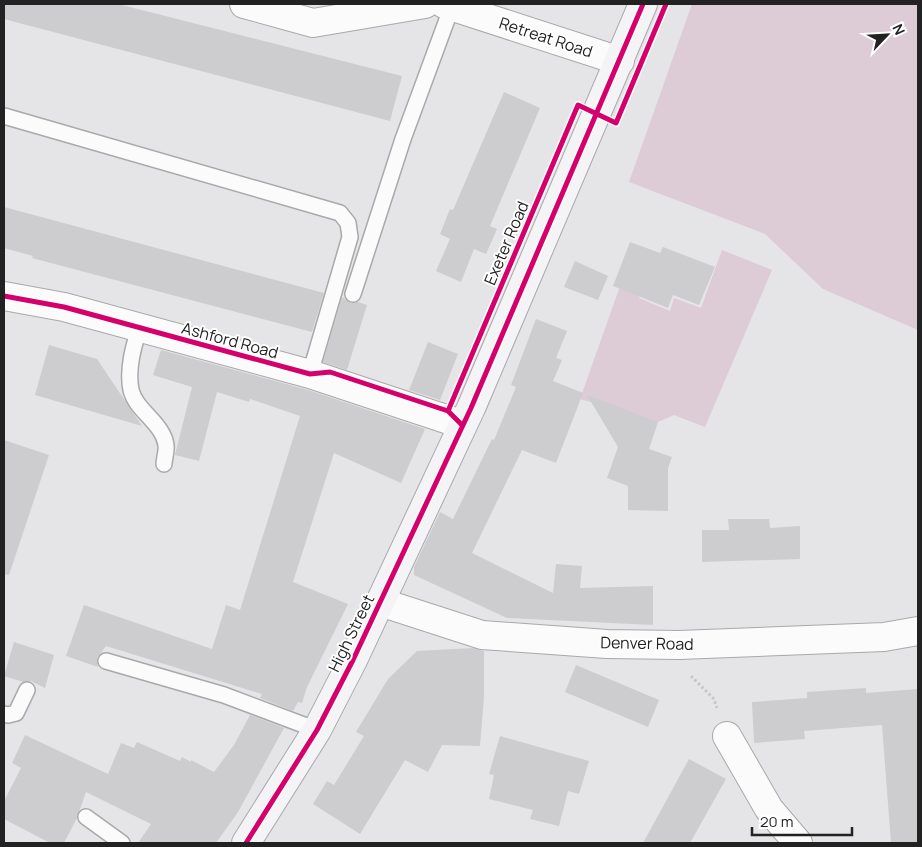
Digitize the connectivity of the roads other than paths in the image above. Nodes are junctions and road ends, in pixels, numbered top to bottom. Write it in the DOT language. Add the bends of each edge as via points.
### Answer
graph roads {
  1 [pos="244,4"];
  2 [pos="425,4"];
  3 [pos="643,4"];
  4 [pos="448,5"];
  5 [pos="360,9"];
  6 [pos="620,61"];
  7 [pos="4,116"];
  8 [pos="353,294"];
  9 [pos="4,296"];
  10 [pos="139,329"];
  11 [pos="310,374"];
  12 [pos="462,424"];
  13 [pos="164,464"];
  14 [pos="380,602"];
  15 [pos="918,631"];
  16 [pos="106,661"];
  17 [pos="27,690"];
  18 [pos="4,714"];
  19 [pos="316,730"];
  20 [pos="727,736"];
  21 [pos="86,818"];
  22 [pos="122,843"];
  23 [pos="246,843"];
  24 [pos="798,843"];
  1 -- 5 [label="street" via="313,22"];
  2 -- 5 [label="street"];
  3 -- 6 [label="street, Exeter Road"];
  4 -- 6 [label="street, Retreat Road"];
  4 -- 8 [label="lane"];
  6 -- 12 [label="street, Exeter Road"];
  7 -- 11 [label="lane" via="340,213 348,223 350,237"];
  9 -- 10 [label="street, Ashford Road" via="64,307"];
  10 -- 11 [label="street, Ashford Road"];
  10 -- 13 [label="lane" via="132,364 131,392 160,430 166,445"];
  11 -- 12 [label="street, Ashford Road"];
  12 -- 14 [label="street, High Street"];
  14 -- 15 [label="street, Denver Road" via="482,635 588,643 679,645 884,637"];
  14 -- 19 [label="street, High Street"];
  16 -- 19 [label="lane" via="224,695"];
  17 -- 18 [label="lane" via="16,713"];
  19 -- 23 [label="street, High Street"];
  20 -- 24 [label="street" via="769,808"];
  21 -- 22 [label="lane"];
}
